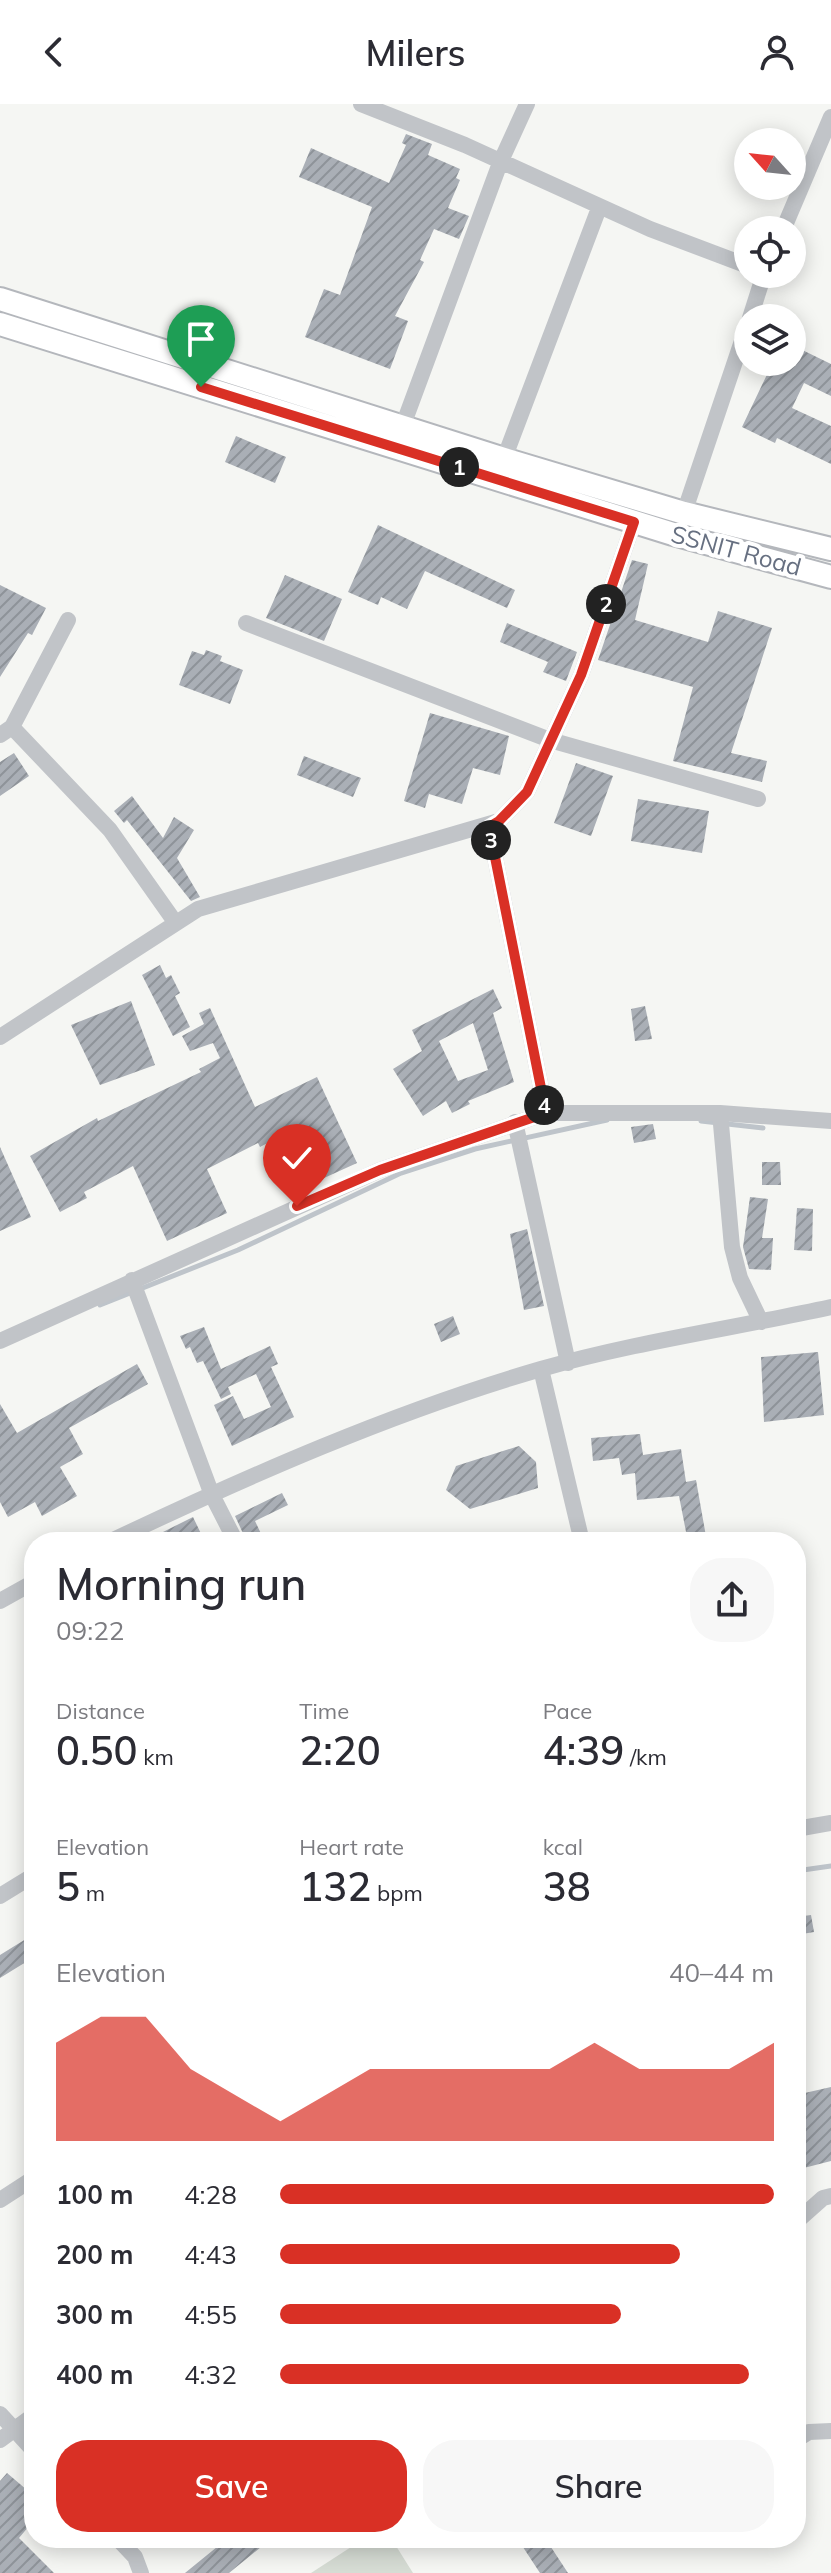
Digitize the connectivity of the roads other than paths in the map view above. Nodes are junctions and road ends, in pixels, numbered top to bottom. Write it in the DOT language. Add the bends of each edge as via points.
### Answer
graph roads {
  1 [pos="361,104"];
  2 [pos="527,104"];
  3 [pos="831,117"];
  4 [pos="500,163"];
  5 [pos="599,208"];
  6 [pos="789,216"];
  7 [pos="734,261"];
  8 [pos="0,299"];
  9 [pos="1,329"];
  10 [pos="734,365"];
  11 [pos="402,428"];
  12 [pos="504,459"];
  13 [pos="684,513"];
  14 [pos="634,522"];
  15 [pos="831,549"];
  16 [pos="831,577"];
  17 [pos="68,620"];
  18 [pos="246,623"];
  19 [pos="6,731"];
  20 [pos="550,740"];
  21 [pos="758,799"];
  22 [pos="489,827"];
  23 [pos="175,922"];
  24 [pos="0,1037"];
  25 [pos="546,1113"];
  26 [pos="720,1113"];
  27 [pos="831,1121"];
  28 [pos="515,1122"];
  29 [pos="132,1280"];
  30 [pos="831,1307"];
  31 [pos="761,1322"];
  32 [pos="0,1341"];
  33 [pos="568,1363"];
  34 [pos="541,1369"];
  35 [pos="212,1495"];
  36 [pos="131,1532"];
  37 [pos="231,1532"];
  38 [pos="580,1532"];
  39 [pos="24,1588"];
  40 [pos="0,1601"];
  41 [pos="831,1823"];
  42 [pos="806,1827"];
  43 [pos="24,1881"];
  44 [pos="0,1896"];
  45 [pos="24,2184"];
  46 [pos="831,2196"];
  47 [pos="0,2200"];
  48 [pos="806,2213"];
  49 [pos="0,2414"];
  50 [pos="24,2422"];
  51 [pos="831,2431"];
  52 [pos="6,2434"];
  53 [pos="806,2434"];
  54 [pos="24,2445"];
  55 [pos="126,2548"];
  56 [pos="141,2573"];
  1 -- 4 [label="street"];
  2 -- 4 [label="street"];
  3 -- 6 [label="street"];
  4 -- 5 [label="street"];
  4 -- 11 [label="street"];
  5 -- 7 [label="street"];
  5 -- 12 [label="street"];
  8 -- 11 [label="street, SSNIT Road"];
  9 -- 14 [label="street, SSNIT Road"];
  10 -- 13 [label="street"];
  11 -- 12 [label="street, SSNIT Road"];
  12 -- 13 [label="street, SSNIT Road"];
  13 -- 15 [label="street, SSNIT Road"];
  14 -- 16 [label="street, SSNIT Road"];
  14 -- 20 [label="street" via="581,675"];
  17 -- 19 [label="street"];
  18 -- 20 [label="street"];
  19 -- 23 [label="street" via="110,830"];
  20 -- 21 [label="street"];
  20 -- 22 [label="street" via="527,792"];
  22 -- 23 [label="street" via="222,902"];
  22 -- 25 [label="street"];
  23 -- 24 [label="street"];
  25 -- 26 [label="street"];
  25 -- 28 [label="street"];
  26 -- 27 [label="street"];
  26 -- 31 [label="street" via="732,1247"];
  28 -- 29 [label="street" via="380,1170"];
  28 -- 33 [label="street"];
  29 -- 32 [label="street"];
  29 -- 35 [label="street"];
  30 -- 31 [label="street"];
  31 -- 33 [label="street"];
  33 -- 34 [label="street"];
  34 -- 35 [label="street" via="429,1406"];
  34 -- 38 [label="street"];
  35 -- 36 [label="street"];
  35 -- 37 [label="street"];
  39 -- 40 [label="street"];
  41 -- 42 [label="street"];
  43 -- 44 [label="street"];
  45 -- 47 [label="street"];
  46 -- 48 [label="street"];
  49 -- 52 [label="street"];
  50 -- 52 [label="street"];
  51 -- 53 [label="street"];
  52 -- 54 [label="street"];
  55 -- 56 [label="street"];
}
